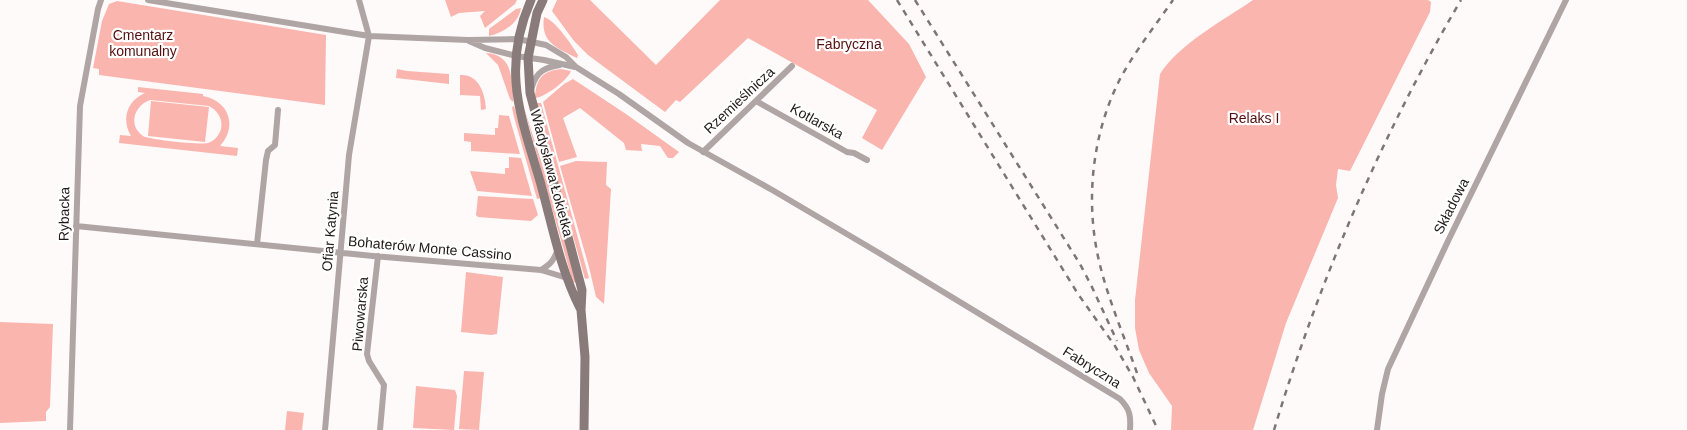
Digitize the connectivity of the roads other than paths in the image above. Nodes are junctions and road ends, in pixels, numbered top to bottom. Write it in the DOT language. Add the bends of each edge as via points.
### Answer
graph roads {
  1 [pos="101,0"];
  2 [pos="148,0"];
  3 [pos="359,0"];
  4 [pos="531,0"];
  5 [pos="543,0"];
  6 [pos="1566,0"];
  7 [pos="369,36"];
  8 [pos="518,39"];
  9 [pos="468,40"];
  10 [pos="530,40"];
  11 [pos="516,56"];
  12 [pos="528,58"];
  13 [pos="565,65"];
  14 [pos="792,66"];
  15 [pos="576,67"];
  16 [pos="530,93"];
  17 [pos="756,101"];
  18 [pos="278,110"];
  19 [pos="703,152"];
  20 [pos="866,160"];
  21 [pos="76,226"];
  22 [pos="258,244"];
  23 [pos="559,248"];
  24 [pos="340,252"];
  25 [pos="378,256"];
  26 [pos="541,270"];
  27 [pos="567,278"];
  28 [pos="581,310"];
  29 [pos="70,430"];
  30 [pos="325,430"];
  31 [pos="380,430"];
  32 [pos="584,430"];
  33 [pos="1130,430"];
  34 [pos="1377,430"];
  1 -- 21 [label="street, Rybacka" via="80,106"];
  2 -- 7 [label="street, Fabryczna"];
  3 -- 7 [label="street"];
  4 -- 8 [label="main road, Władysława Łokietka"];
  5 -- 10 [label="main road, Władysława Łokietka"];
  6 -- 34 [label="street, Składowa" via="1388,369"];
  7 -- 9 [label="street, Fabryczna"];
  7 -- 24 [label="street, Ofiar Katynia" via="349,155"];
  8 -- 9 [label="street, Fabryczna"];
  8 -- 10 [label="street, Fabryczna"];
  8 -- 11 [label="main road, Władysława Łokietka"];
  9 -- 11 [label="street, Fabryczna"];
  10 -- 12 [label="main road, Władysława Łokietka"];
  10 -- 15 [label="street, Fabryczna" via="546,45"];
  11 -- 12 [label="street, Fabryczna"];
  11 -- 23 [label="main road, Władysława Łokietka" via="519,104"];
  12 -- 13 [label="street, Fabryczna"];
  12 -- 16 [label="main road, Władysława Łokietka"];
  13 -- 15 [label="street, Fabryczna"];
  13 -- 16 [label="street, Fabryczna" via="539,72"];
  14 -- 17 [label="street, Rzemieślnicza"];
  15 -- 19 [label="street, Fabryczna"];
  16 -- 28 [label="main road, Władysława Łokietka" via="581,284"];
  17 -- 19 [label="street, Rzemieślnicza"];
  17 -- 20 [label="street, Kotlarska"];
  18 -- 22 [label="street" via="275,145 268,151 266,160"];
  19 -- 33 [label="street, Fabryczna" via="774,191 1120,399 1130,412"];
  21 -- 22 [label="street, Bohaterów Monte Cassino"];
  21 -- 29 [label="street, Rybacka"];
  22 -- 24 [label="street, Bohaterów Monte Cassino"];
  23 -- 26 [label="street" via="551,264"];
  23 -- 27 [label="main road, Władysława Łokietka"];
  24 -- 25 [label="street, Bohaterów Monte Cassino"];
  24 -- 30 [label="street, Ofiar Katynia"];
  25 -- 26 [label="street, Bohaterów Monte Cassino"];
  25 -- 31 [label="street, Piwowarska" via="367,354 384,385"];
  26 -- 27 [label="street, Bohaterów Monte Cassino"];
  27 -- 28 [label="main road, Władysława Łokietka"];
  28 -- 32 [label="main road, Władysława Łokietka" via="585,357"];
}
